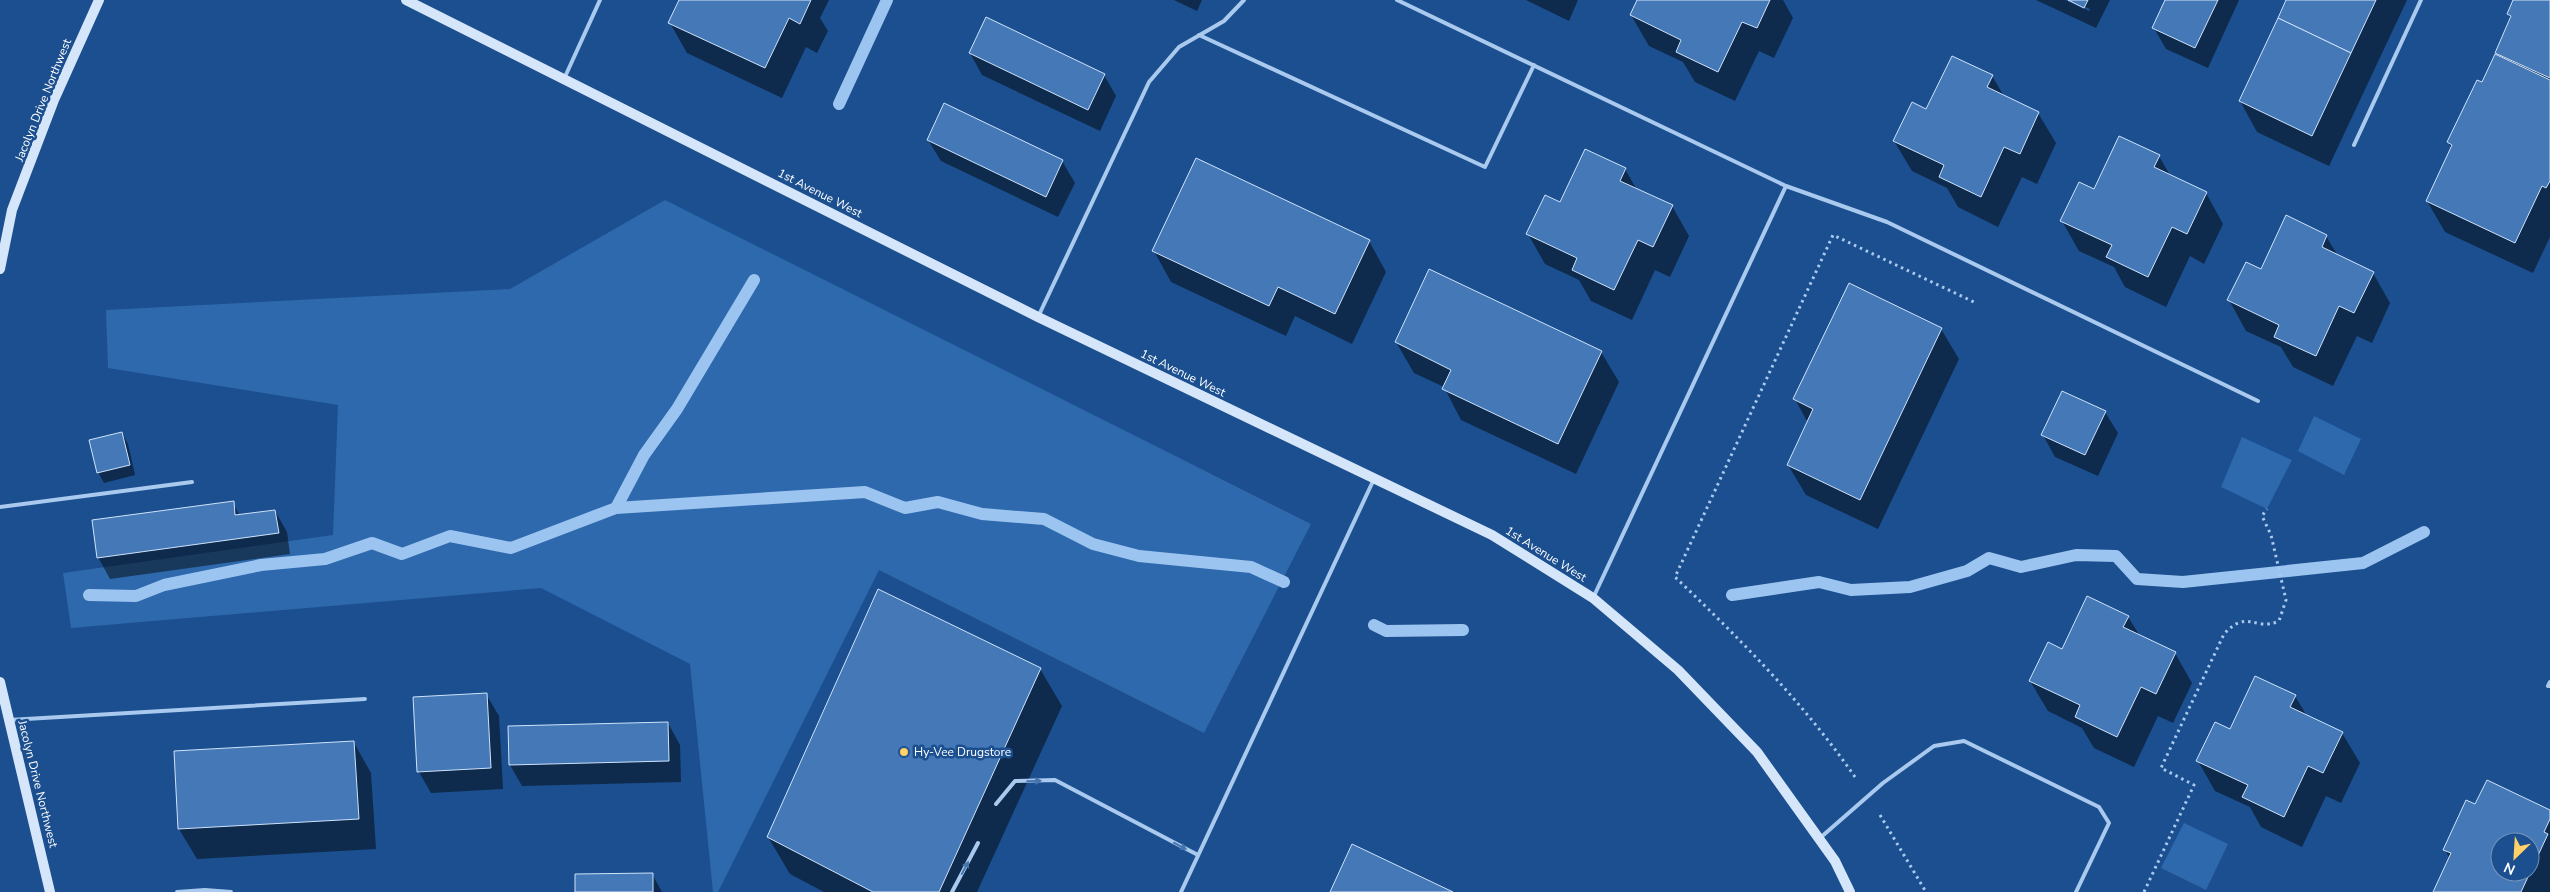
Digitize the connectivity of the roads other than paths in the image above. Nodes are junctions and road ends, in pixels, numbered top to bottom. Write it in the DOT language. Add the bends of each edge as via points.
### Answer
graph roads {
  1 [pos="99,0"];
  2 [pos="406,0"];
  3 [pos="600,0"];
  4 [pos="1244,0"];
  5 [pos="1397,0"];
  6 [pos="2421,0"];
  7 [pos="1200,35"];
  8 [pos="1534,65"];
  9 [pos="564,79"];
  10 [pos="2354,145"];
  11 [pos="1786,186"];
  12 [pos="0,269"];
  13 [pos="1038,317"];
  14 [pos="2258,401"];
  15 [pos="1374,479"];
  16 [pos="192,482"];
  17 [pos="0,507"];
  18 [pos="1593,598"];
  19 [pos="0,682"];
  20 [pos="2550,682"];
  21 [pos="2550,686"];
  22 [pos="365,699"];
  23 [pos="9,720"];
  24 [pos="996,804"];
  25 [pos="1819,839"];
  26 [pos="978,843"];
  27 [pos="1198,855"];
  28 [pos="50,892"];
  29 [pos="176,892"];
  30 [pos="231,892"];
  31 [pos="952,892"];
  32 [pos="1181,892"];
  33 [pos="1850,892"];
  34 [pos="2076,892"];
  1 -- 12 [label="street, Jacolyn Drive Northwest" via="54,100 12,210"];
  2 -- 9 [label="street, 1st Avenue West"];
  3 -- 9 [label="lane"];
  4 -- 7 [label="lane" via="1224,20"];
  5 -- 8 [label="lane"];
  6 -- 10 [label="lane"];
  7 -- 8 [label="lane" via="1485,167"];
  7 -- 13 [label="lane" via="1179,47 1149,82"];
  8 -- 11 [label="lane"];
  9 -- 13 [label="street, 1st Avenue West"];
  11 -- 14 [label="lane" via="1887,222"];
  11 -- 18 [label="lane"];
  13 -- 15 [label="street, 1st Avenue West"];
  15 -- 18 [label="street, 1st Avenue West" via="1492,535"];
  15 -- 27 [label="lane"];
  16 -- 17 [label="lane"];
  18 -- 25 [label="street, 1st Avenue West" via="1678,670 1757,752"];
  19 -- 23 [label="street, Jacolyn Drive Northwest"];
  20 -- 21 [label="lane"];
  22 -- 23 [label="lane"];
  23 -- 28 [label="street, Jacolyn Drive Northwest"];
  24 -- 27 [label="lane, one-way" via="1015,781 1055,780"];
  25 -- 33 [label="street, 1st Avenue West" via="1835,861"];
  25 -- 34 [label="lane" via="1868,796 1934,746 1964,741 2099,807 2108,823"];
  31 -- 26 [label="lane, one-way"];
  27 -- 32 [label="lane"];
  29 -- 30 [label="lane"];
}
